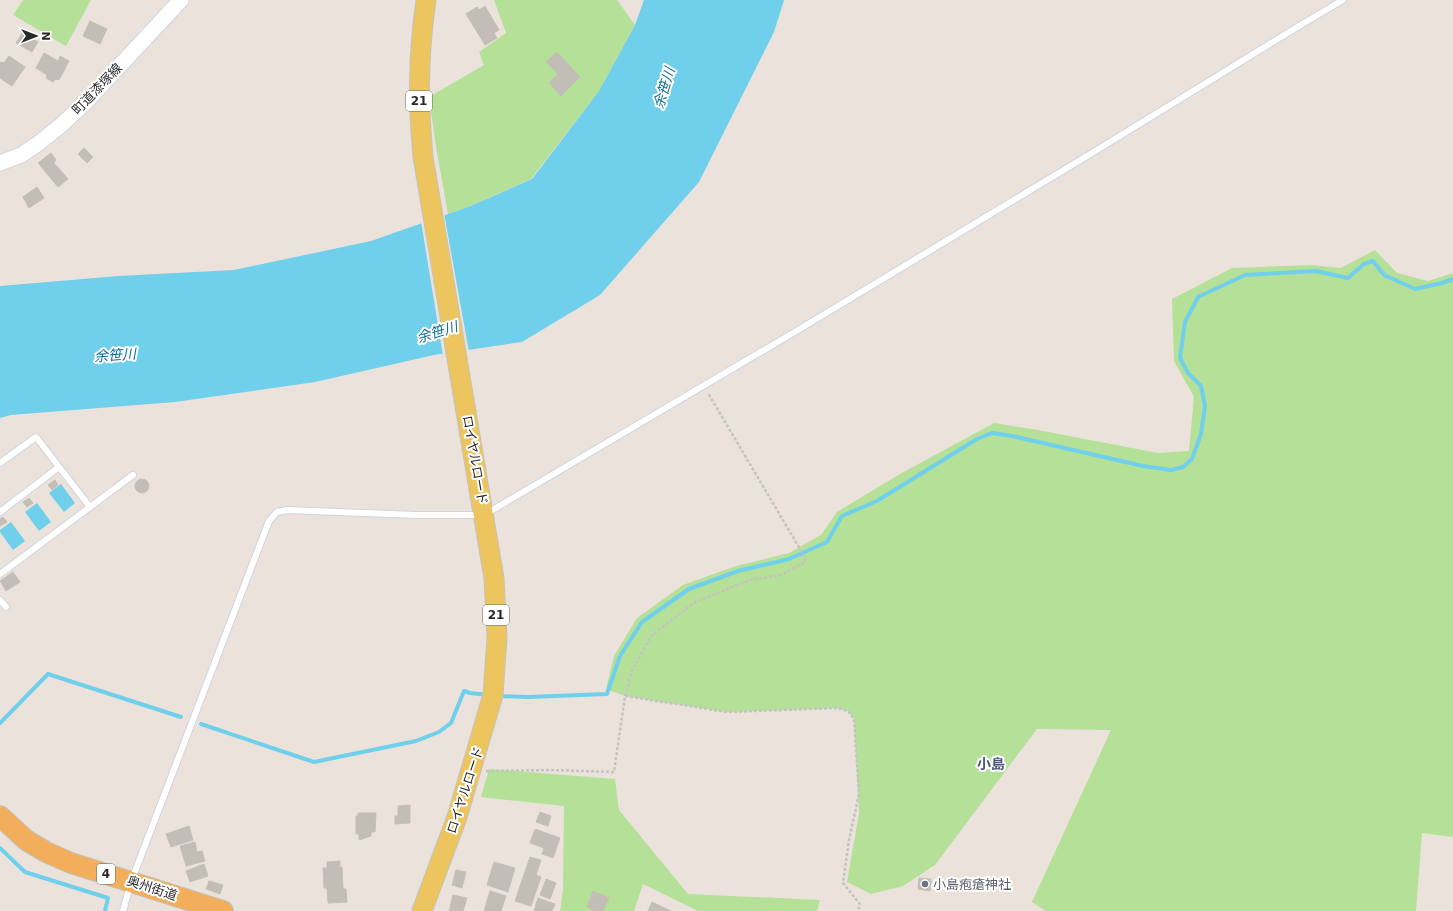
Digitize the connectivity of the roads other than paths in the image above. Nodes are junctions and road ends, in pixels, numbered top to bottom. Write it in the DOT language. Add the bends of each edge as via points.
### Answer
graph roads {
  1 [pos="181,0"];
  2 [pos="426,0"];
  3 [pos="1343,0"];
  4 [pos="0,164"];
  5 [pos="0,463"];
  6 [pos="59,467"];
  7 [pos="133,475"];
  8 [pos="90,507"];
  9 [pos="0,512"];
  10 [pos="484,515"];
  11 [pos="0,574"];
  12 [pos="0,600"];
  13 [pos="6,607"];
  14 [pos="0,816"];
  15 [pos="131,882"];
  16 [pos="123,911"];
  17 [pos="223,911"];
  18 [pos="422,911"];
  1 -- 4 [label="street, 町道漆塚線" via="86,103 39,143"];
  2 -- 10 [label="main road, ロイヤルロード / 21" via="418,76 420,126 430,202"];
  3 -- 10 [label="lane" via="704,386"];
  5 -- 6 [label="lane" via="36,437"];
  6 -- 8 [label="lane"];
  6 -- 9 [label="lane"];
  7 -- 8 [label="lane"];
  8 -- 11 [label="lane"];
  10 -- 15 [label="lane" via="288,510 277,512 269,521"];
  10 -- 18 [label="main road, ロイヤルロード / 21" via="494,578 497,638 493,695 457,817"];
  12 -- 13 [label="lane"];
  14 -- 15 [label="highway, 奥州街道 / 4" via="26,840 46,852 71,863"];
  15 -- 16 [label="lane"];
  15 -- 17 [label="highway, 奥州街道 / 4"];
}
